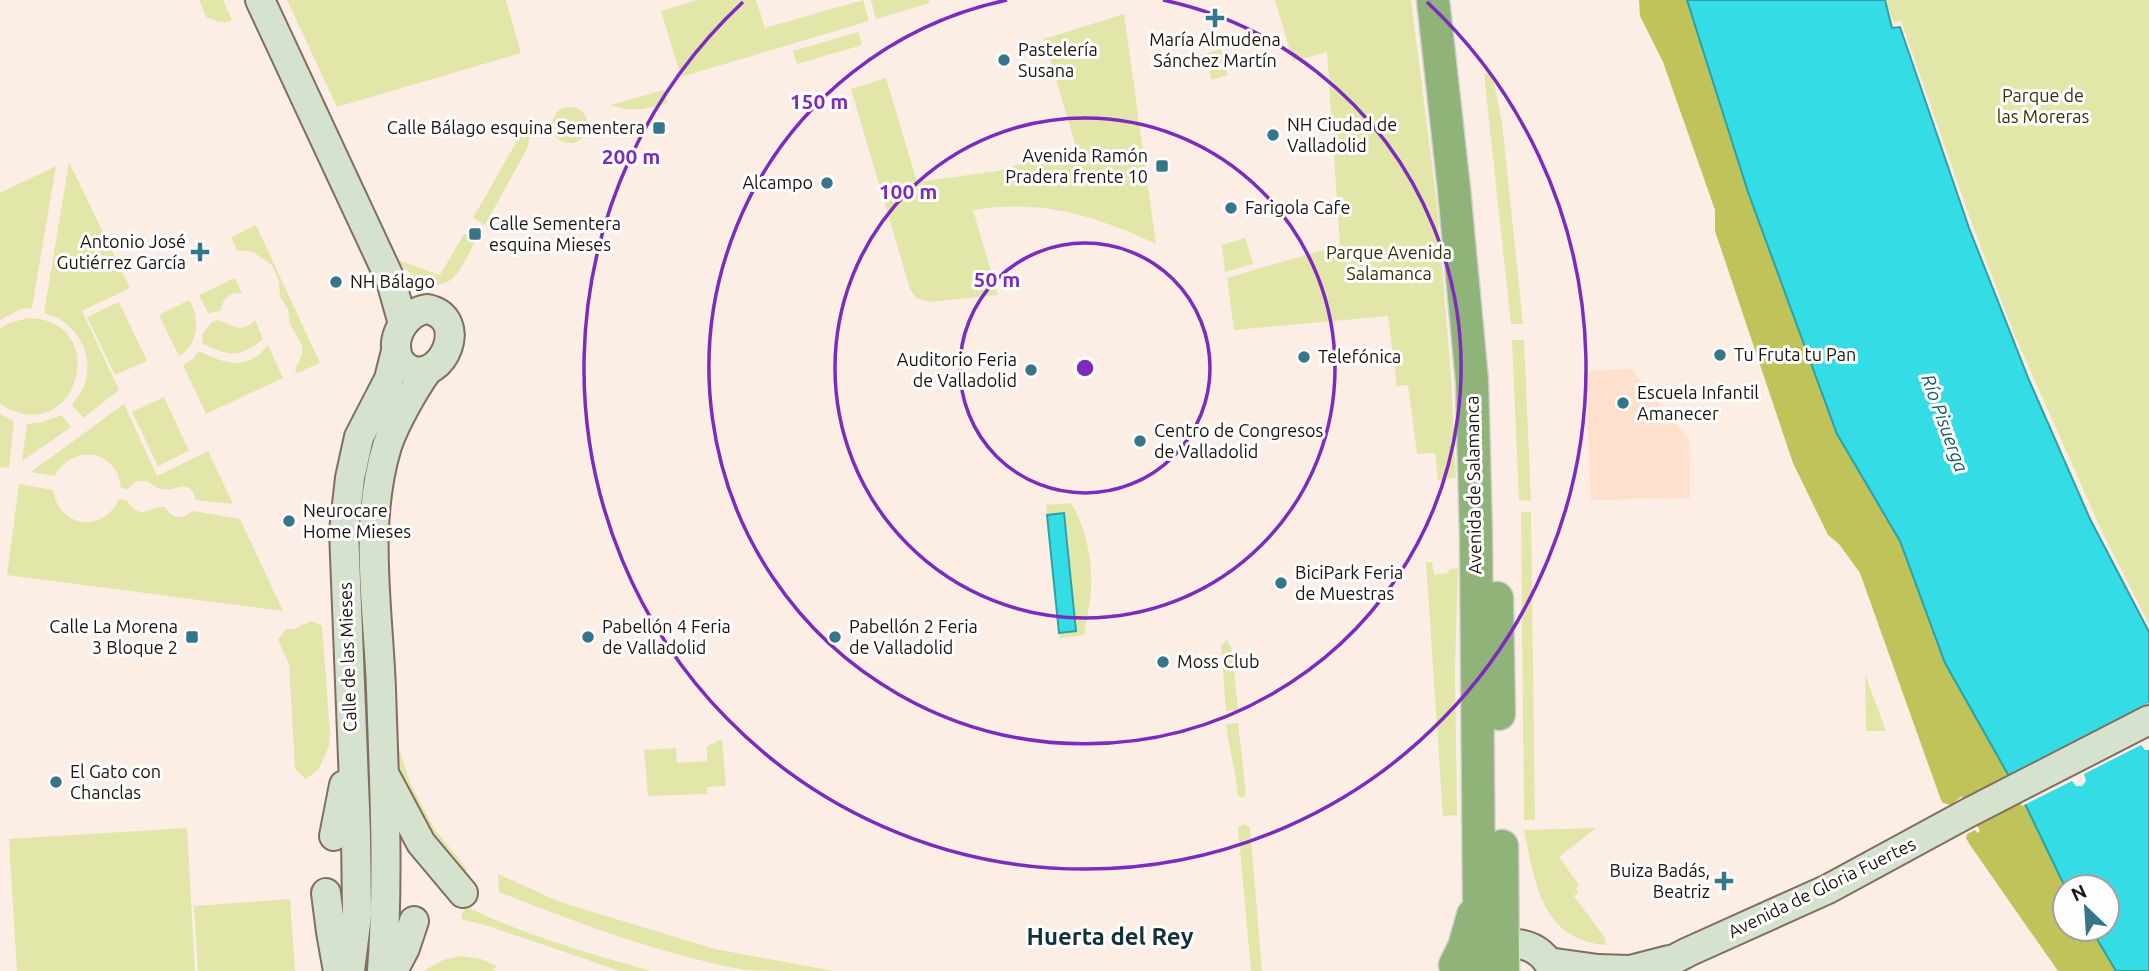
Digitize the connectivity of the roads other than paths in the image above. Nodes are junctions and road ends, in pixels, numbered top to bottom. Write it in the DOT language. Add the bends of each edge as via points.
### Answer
graph roads {
  1 [pos="260,0"];
  2 [pos="1433,0"];
  3 [pos="1453,0"];
  4 [pos="410,317"];
  5 [pos="396,351"];
  6 [pos="427,371"];
  7 [pos="2149,720"];
  8 [pos="352,756"];
  9 [pos="383,771"];
  10 [pos="334,836"];
  11 [pos="326,893"];
  12 [pos="463,893"];
  13 [pos="414,921"];
  14 [pos="1479,962"];
  15 [pos="1663,965"];
  16 [pos="1550,966"];
  17 [pos="338,971"];
  18 [pos="350,971"];
  19 [pos="382,971"];
  20 [pos="393,971"];
  1 -- 4 [label="main road"];
  2 -- 14 [label="highway, Avenida de Salamanca" via="1472,382"];
  3 -- 14 [label="highway, Avenida de Salamanca" via="1493,387"];
  4 -- 5 [label="main road" via="397,337"];
  4 -- 6 [label="main road" via="427,309 440,314 450,331 443,356"];
  5 -- 6 [label="main road" via="407,368"];
  5 -- 8 [label="main road, Calle de las Mieses" via="389,379 359,437 344,531"];
  6 -- 9 [label="main road, Calle de las Mieses" via="388,445 372,539"];
  7 -- 15 [label="main road, Avenida de Gloria Fuertes" via="1828,889"];
  8 -- 10 [label="main road"];
  8 -- 18 [label="main road, Calle de las Mieses" via="357,915"];
  9 -- 12 [label="main road" via="421,843"];
  9 -- 19 [label="main road, Calle de las Mieses" via="386,920"];
  11 -- 17 [label="main road"];
  13 -- 20 [label="main road"];
  14 -- 16 [label="main road" via="1526,944"];
  15 -- 16 [label="main road, Avenida de Gloria Fuertes" via="1630,970"];
}
